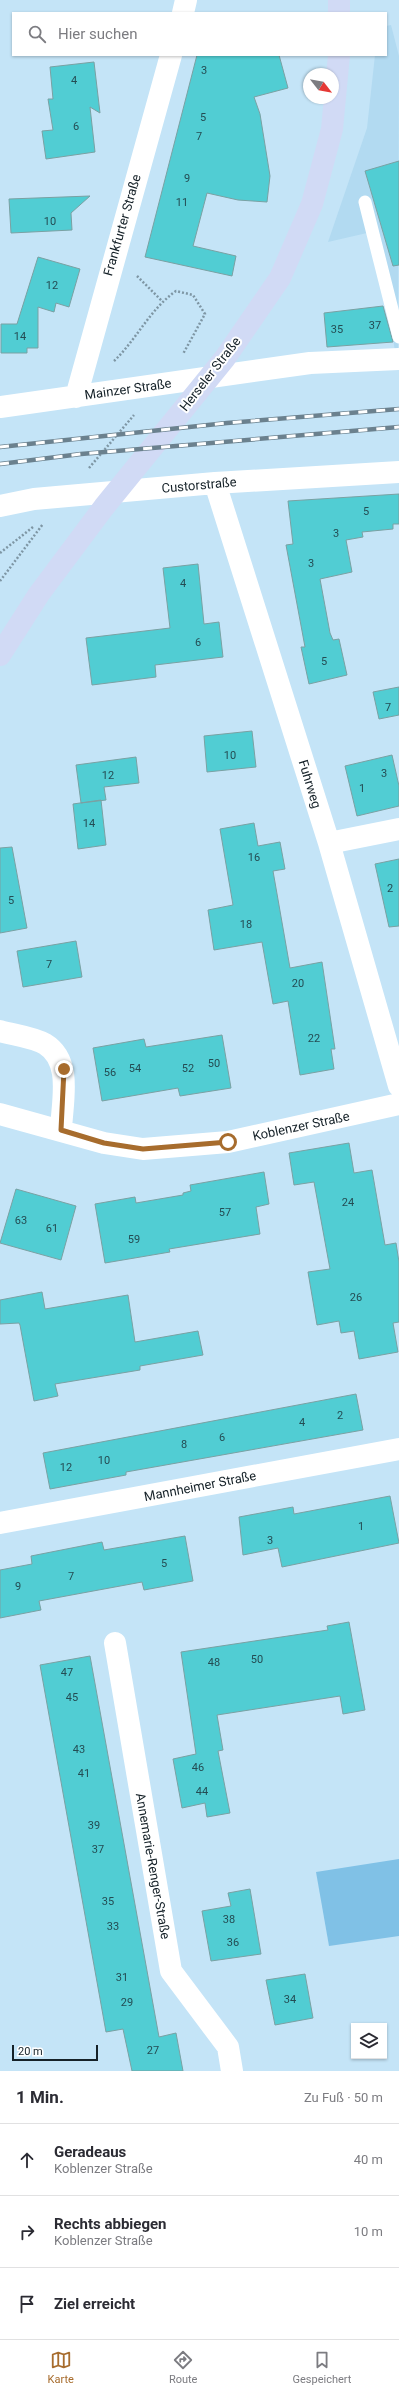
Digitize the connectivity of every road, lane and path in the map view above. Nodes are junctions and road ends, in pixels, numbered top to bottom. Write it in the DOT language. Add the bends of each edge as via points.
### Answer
graph roads {
  1 [pos="186,0"];
  2 [pos="339,0"];
  3 [pos="183,12"];
  4 [pos="339,12"];
  5 [pos="171,56"];
  6 [pos="339,56"];
  7 [pos="366,202"];
  8 [pos="399,337"];
  9 [pos="124,350"];
  10 [pos="181,358"];
  11 [pos="399,359"];
  12 [pos="76,396"];
  13 [pos="0,407"];
  14 [pos="138,411"];
  15 [pos="87,470"];
  16 [pos="399,472"];
  17 [pos="215,483"];
  18 [pos="0,506"];
  19 [pos="48,508"];
  20 [pos="34,526"];
  21 [pos="0,553"];
  22 [pos="0,581"];
  23 [pos="0,655"];
  24 [pos="399,829"];
  25 [pos="328,843"];
  26 [pos="0,1031"];
  27 [pos="399,1086"];
  28 [pos="399,1104"];
  29 [pos="0,1114"];
  30 [pos="61,1130"];
  31 [pos="399,1449"];
  32 [pos="0,1523"];
  33 [pos="115,1643"];
  34 [pos="232,2071"];
  1 -- 3 [label="street"];
  2 -- 4 [label="main road"];
  5 -- 12 [label="street, Frankfurter Straße"];
  6 -- 23 [label="main road, Herseler Straße" via="332,129 312,204 280,278 225,358 104,507 39,594"];
  7 -- 8 [label="lane"];
  9 -- 10 [label="path" via="162,301 176,292 193,295 205,314"];
  11 -- 12 [label="street, Mainzer Straße" via="310,363"];
  12 -- 13 [label="street, Mainzer Straße"];
  14 -- 15 [label="path"];
  16 -- 17 [label="street, Custorstraße"];
  17 -- 19 [label="street, Custorstraße"];
  17 -- 25 [label="street, Fuhrweg"];
  18 -- 19 [label="street, Custorstraße"];
  19 -- 22 [label="path"];
  20 -- 21 [label="path"];
  24 -- 25 [label="street"];
  25 -- 27 [label="street, Fuhrweg"];
  26 -- 30 [label="street" via="44,1044 57,1054 64,1069"];
  28 -- 30 [label="street, Koblenzer Straße" via="228,1142 143,1149 104,1143"];
  29 -- 30 [label="street, Koblenzer Straße"];
  31 -- 32 [label="street, Mannheimer Straße"];
  33 -- 34 [label="street, Annemarie-Renger-Straße" via="171,1971 228,2047"];
}
